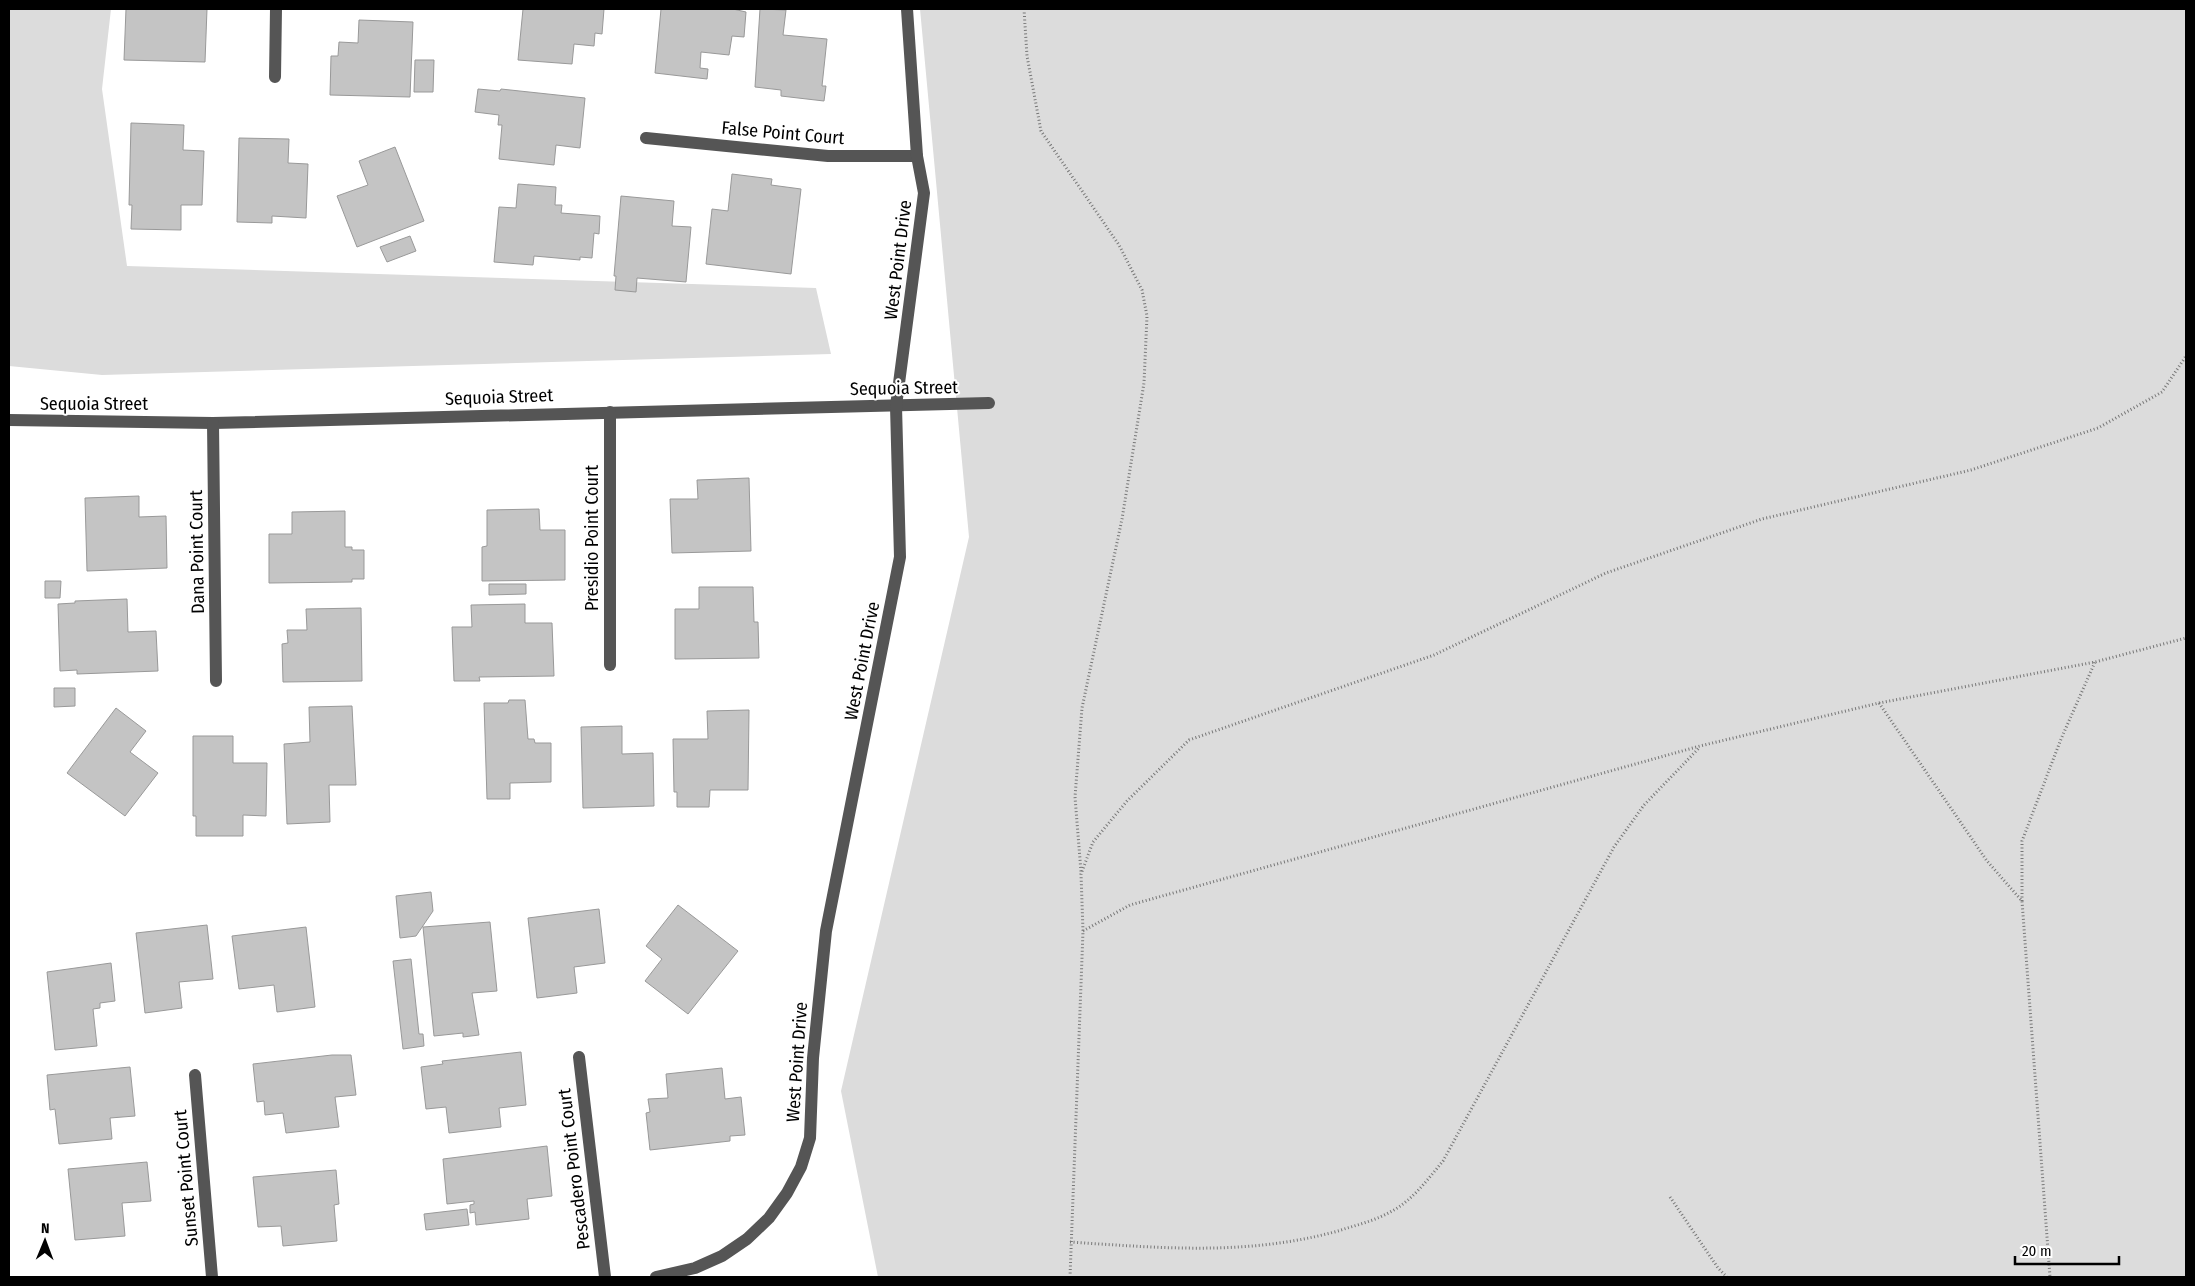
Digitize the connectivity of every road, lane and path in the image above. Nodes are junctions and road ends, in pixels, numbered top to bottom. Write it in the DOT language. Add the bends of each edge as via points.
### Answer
graph roads {
  1 [pos="276,9"];
  2 [pos="907,9"];
  3 [pos="1024,9"];
  4 [pos="275,77"];
  5 [pos="646,138"];
  6 [pos="917,156"];
  7 [pos="2186,356"];
  8 [pos="990,404"];
  9 [pos="896,406"];
  10 [pos="610,412"];
  11 [pos="9,420"];
  12 [pos="213,423"];
  13 [pos="2186,638"];
  14 [pos="2095,662"];
  15 [pos="610,665"];
  16 [pos="216,681"];
  17 [pos="1879,703"];
  18 [pos="1700,746"];
  19 [pos="1081,874"];
  20 [pos="2022,901"];
  21 [pos="1083,931"];
  22 [pos="579,1057"];
  23 [pos="195,1075"];
  24 [pos="1670,1197"];
  25 [pos="1070,1242"];
  26 [pos="695,1273"];
  27 [pos="212,1277"];
  28 [pos="605,1277"];
  29 [pos="656,1277"];
  30 [pos="1070,1277"];
  31 [pos="1727,1277"];
  32 [pos="2050,1277"];
  1 -- 4 [label="street"];
  2 -- 6 [label="street, West Point Drive"];
  3 -- 19 [label="path" via="1027,56 1041,131 1120,244 1142,290 1147,316 1144,383 1122,519 1082,708 1075,797"];
  5 -- 6 [label="street, False Point Court" via="828,156"];
  6 -- 9 [label="street, West Point Drive" via="924,193"];
  7 -- 19 [label="path" via="2162,392 2098,428 1971,470 1753,522 1606,573 1434,655 1189,740 1127,801 1093,842"];
  8 -- 9 [label="street, Sequoia Street"];
  9 -- 10 [label="street, Sequoia Street"];
  9 -- 26 [label="street, West Point Drive" via="900,557 826,931 813,1058 810,1138 801,1167 769,1218 747,1239"];
  10 -- 12 [label="street, Sequoia Street"];
  10 -- 15 [label="street, Presidio Point Court"];
  11 -- 12 [label="street, Sequoia Street"];
  12 -- 16 [label="street, Dana Point Court"];
  13 -- 14 [label="path"];
  14 -- 17 [label="path"];
  14 -- 20 [label="path" via="2022,841"];
  17 -- 18 [label="path"];
  17 -- 20 [label="path" via="1987,861"];
  18 -- 21 [label="path" via="1130,905"];
  18 -- 25 [label="path" via="1644,805 1614,847 1443,1161 1414,1194 1393,1211 1367,1223 1276,1245 1184,1250"];
  19 -- 21 [label="path"];
  20 -- 32 [label="path"];
  21 -- 25 [label="path"];
  22 -- 28 [label="street, Pescadero Point Court"];
  23 -- 27 [label="street, Sunset Point Court"];
  24 -- 31 [label="path"];
  25 -- 30 [label="path"];
  26 -- 29 [label="street, West Point Drive"];
}
